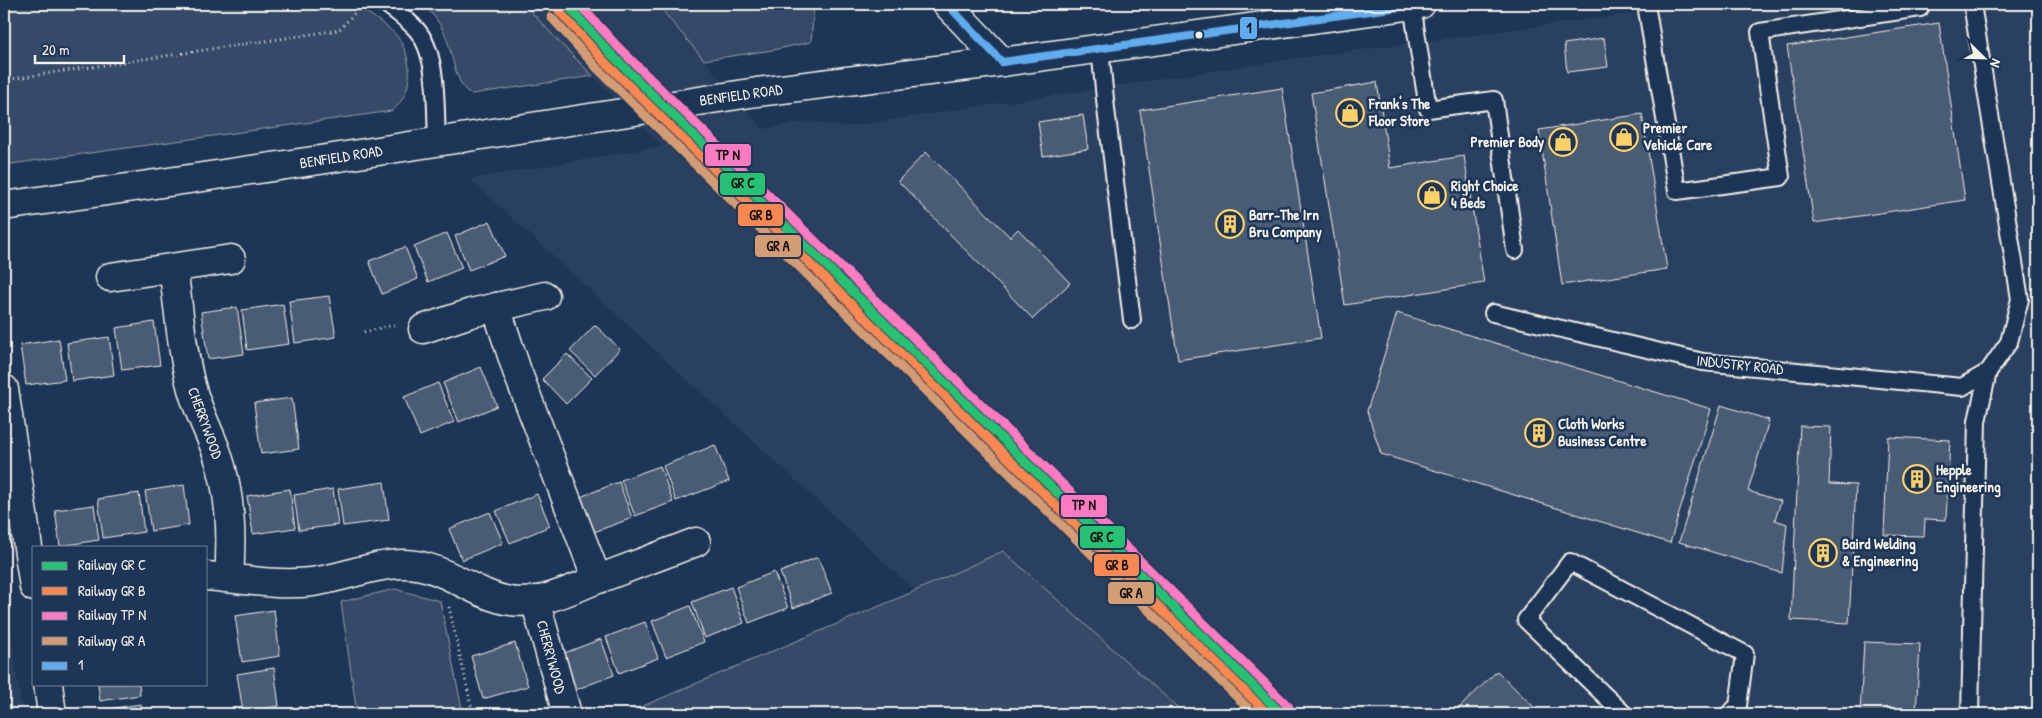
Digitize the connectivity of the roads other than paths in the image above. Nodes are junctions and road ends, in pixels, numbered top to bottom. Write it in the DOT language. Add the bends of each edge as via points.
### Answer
graph roads {
  1 [pos="386,4"];
  2 [pos="947,4"];
  3 [pos="1416,4"];
  4 [pos="1646,4"];
  5 [pos="1972,4"];
  6 [pos="1920,8"];
  7 [pos="1100,49"];
  8 [pos="1002,62"];
  9 [pos="437,142"];
  10 [pos="4,206"];
  11 [pos="1515,250"];
  12 [pos="231,260"];
  13 [pos="173,268"];
  14 [pos="110,277"];
  15 [pos="545,296"];
  16 [pos="496,308"];
  17 [pos="1493,314"];
  18 [pos="1132,320"];
  19 [pos="423,329"];
  20 [pos="1988,372"];
  21 [pos="4,389"];
  22 [pos="9,458"];
  23 [pos="696,542"];
  24 [pos="32,577"];
  25 [pos="217,577"];
  26 [pos="597,579"];
  27 [pos="535,600"];
  28 [pos="48,686"];
  29 [pos="1738,711"];
  30 [pos="52,714"];
  31 [pos="567,714"];
  32 [pos="1624,714"];
  33 [pos="1970,714"];
  1 -- 9 [label="lane" via="417,30 426,43 431,60"];
  2 -- 8 [label="street"];
  3 -- 7 [label="street, BENFIELD ROAD"];
  3 -- 11 [label="lane" via="1428,109 1494,100"];
  4 -- 6 [label="lane" via="1677,191 1781,177 1760,32"];
  5 -- 20 [label="lane, INDUSTRY ROAD" via="2020,299 2009,342"];
  7 -- 8 [label="street, BENFIELD ROAD"];
  7 -- 18 [label="lane"];
  8 -- 9 [label="street, BENFIELD ROAD" via="757,92"];
  9 -- 10 [label="street, BENFIELD ROAD"];
  12 -- 13 [label="street"];
  13 -- 14 [label="street"];
  13 -- 25 [label="street, CHERRYWOOD" via="187,368 197,405 216,452 231,522"];
  15 -- 16 [label="street"];
  16 -- 19 [label="street"];
  16 -- 26 [label="street"];
  17 -- 20 [label="lane, INDUSTRY ROAD" via="1703,362 1962,387"];
  20 -- 33 [label="lane, INDUSTRY ROAD" via="1978,421"];
  21 -- 22 [label="street"];
  22 -- 24 [label="street"];
  23 -- 26 [label="street, CHERRYWOOD"];
  25 -- 27 [label="street, CHERRYWOOD" via="290,584 404,564 442,572 512,602"];
  26 -- 27 [label="street, CHERRYWOOD"];
  27 -- 31 [label="street, CHERRYWOOD"];
  28 -- 30 [label="street"];
  29 -- 32 [label="lane" via="1745,654 1570,562 1526,620"];
}
